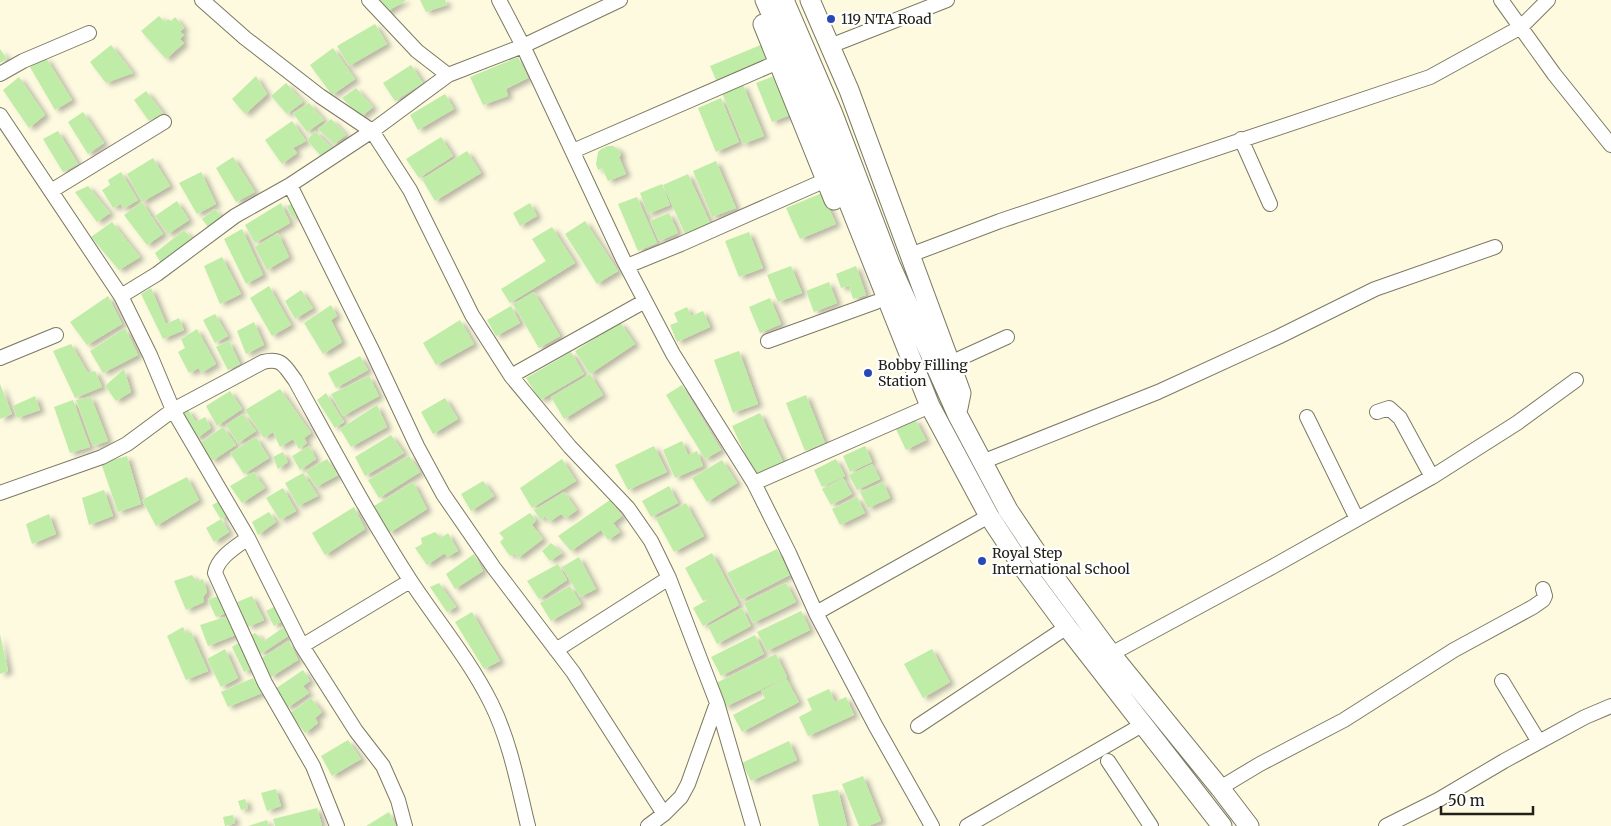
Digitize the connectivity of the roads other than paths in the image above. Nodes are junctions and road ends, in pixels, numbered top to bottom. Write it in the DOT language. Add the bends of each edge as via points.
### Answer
graph roads {
  1 [pos="202,0"];
  2 [pos="369,0"];
  3 [pos="499,0"];
  4 [pos="620,0"];
  5 [pos="753,0"];
  6 [pos="765,0"];
  7 [pos="784,0"];
  8 [pos="810,0"];
  9 [pos="947,0"];
  10 [pos="1501,0"];
  11 [pos="1548,0"];
  12 [pos="1521,27"];
  13 [pos="89,32"];
  14 [pos="523,46"];
  15 [pos="830,46"];
  16 [pos="778,62"];
  17 [pos="0,74"];
  18 [pos="448,75"];
  19 [pos="0,114"];
  20 [pos="164,122"];
  21 [pos="372,130"];
  22 [pos="1241,139"];
  23 [pos="1611,146"];
  24 [pos="573,151"];
  25 [pos="826,180"];
  26 [pos="290,185"];
  27 [pos="51,191"];
  28 [pos="1270,204"];
  29 [pos="1495,247"];
  30 [pos="910,255"];
  31 [pos="627,266"];
  32 [pos="121,296"];
  33 [pos="645,301"];
  34 [pos="876,302"];
  35 [pos="56,335"];
  36 [pos="1007,337"];
  37 [pos="768,341"];
  38 [pos="0,358"];
  39 [pos="950,363"];
  40 [pos="511,376"];
  41 [pos="1576,380"];
  42 [pos="928,401"];
  43 [pos="173,410"];
  44 [pos="1377,412"];
  45 [pos="957,414"];
  46 [pos="1307,417"];
  47 [pos="982,462"];
  48 [pos="1432,477"];
  49 [pos="754,483"];
  50 [pos="0,493"];
  51 [pos="989,516"];
  52 [pos="1356,519"];
  53 [pos="248,538"];
  54 [pos="670,578"];
  55 [pos="410,581"];
  56 [pos="1543,590"];
  57 [pos="816,613"];
  58 [pos="1067,628"];
  59 [pos="302,646"];
  60 [pos="556,650"];
  61 [pos="1111,654"];
  62 [pos="1502,681"];
  63 [pos="717,703"];
  64 [pos="1611,706"];
  65 [pos="1142,725"];
  66 [pos="918,726"];
  67 [pos="1539,742"];
  68 [pos="1108,761"];
  69 [pos="1220,788"];
  70 [pos="664,814"];
  71 [pos="1217,824"];
  72 [pos="337,826"];
  73 [pos="405,826"];
  74 [pos="528,826"];
  75 [pos="648,826"];
  76 [pos="753,826"];
  77 [pos="932,826"];
  78 [pos="967,826"];
  79 [pos="1151,826"];
  80 [pos="1249,826"];
  81 [pos="1386,826"];
  1 -- 21 [label="street" via="320,96"];
  2 -- 18 [label="street" via="418,51"];
  3 -- 14 [label="street"];
  4 -- 14 [label="street"];
  5 -- 16 [label="main road"];
  6 -- 42 [label="main road"];
  7 -- 45 [label="main road" via="847,149 890,264"];
  8 -- 15 [label="main road"];
  9 -- 15 [label="street"];
  10 -- 12 [label="street"];
  11 -- 12 [label="street"];
  12 -- 22 [label="street" via="1430,77"];
  12 -- 23 [label="street"];
  13 -- 17 [label="street"];
  14 -- 18 [label="street"];
  14 -- 24 [label="street"];
  15 -- 30 [label="main road"];
  16 -- 24 [label="street"];
  16 -- 25 [label="main road"];
  18 -- 21 [label="street"];
  19 -- 27 [label="street"];
  20 -- 27 [label="street"];
  21 -- 26 [label="street"];
  21 -- 40 [label="street" via="410,190 472,315"];
  22 -- 28 [label="street"];
  22 -- 30 [label="street"];
  24 -- 31 [label="street"];
  25 -- 31 [label="street"];
  25 -- 34 [label="main road"];
  26 -- 32 [label="street" via="235,216 157,274"];
  26 -- 60 [label="street" via="443,494"];
  27 -- 32 [label="street"];
  29 -- 47 [label="street" via="1375,289 1158,392"];
  30 -- 39 [label="main road"];
  31 -- 33 [label="street"];
  32 -- 43 [label="street"];
  33 -- 40 [label="street"];
  33 -- 49 [label="street" via="673,354"];
  34 -- 37 [label="street"];
  34 -- 42 [label="main road" via="908,380"];
  35 -- 38 [label="street"];
  36 -- 39 [label="street"];
  39 -- 45 [label="main road" via="960,393"];
  40 -- 54 [label="street" via="570,447 628,508 651,541"];
  41 -- 48 [label="street" via="1517,423"];
  42 -- 49 [label="street"];
  42 -- 51 [label="main road"];
  43 -- 50 [label="street" via="127,444 102,457"];
  43 -- 53 [label="street"];
  43 -- 55 [label="street" via="263,362 272,359 282,363"];
  44 -- 48 [label="street" via="1389,408 1400,418"];
  45 -- 47 [label="main road"];
  46 -- 52 [label="street"];
  47 -- 61 [label="main road" via="1041,559"];
  48 -- 52 [label="street"];
  49 -- 57 [label="street"];
  51 -- 57 [label="street"];
  51 -- 58 [label="main road"];
  52 -- 61 [label="street"];
  53 -- 59 [label="street"];
  53 -- 72 [label="street" via="219,563 215,573 265,683 313,766"];
  54 -- 60 [label="street"];
  54 -- 63 [label="street"];
  55 -- 59 [label="street"];
  55 -- 74 [label="street" via="461,652 491,703 504,734"];
  56 -- 69 [label="street" via="1543,600 1533,607 1454,650 1344,720"];
  57 -- 77 [label="street" via="874,725"];
  58 -- 65 [label="main road"];
  58 -- 66 [label="street"];
  59 -- 73 [label="street" via="356,731 383,766"];
  60 -- 70 [label="street"];
  61 -- 69 [label="main road"];
  62 -- 67 [label="street"];
  63 -- 70 [label="street" via="688,784 681,797"];
  63 -- 76 [label="street"];
  64 -- 67 [label="street"];
  65 -- 71 [label="main road"];
  65 -- 78 [label="street"];
  67 -- 81 [label="street"];
  68 -- 79 [label="street"];
  69 -- 80 [label="main road"];
  70 -- 75 [label="street"];
}
